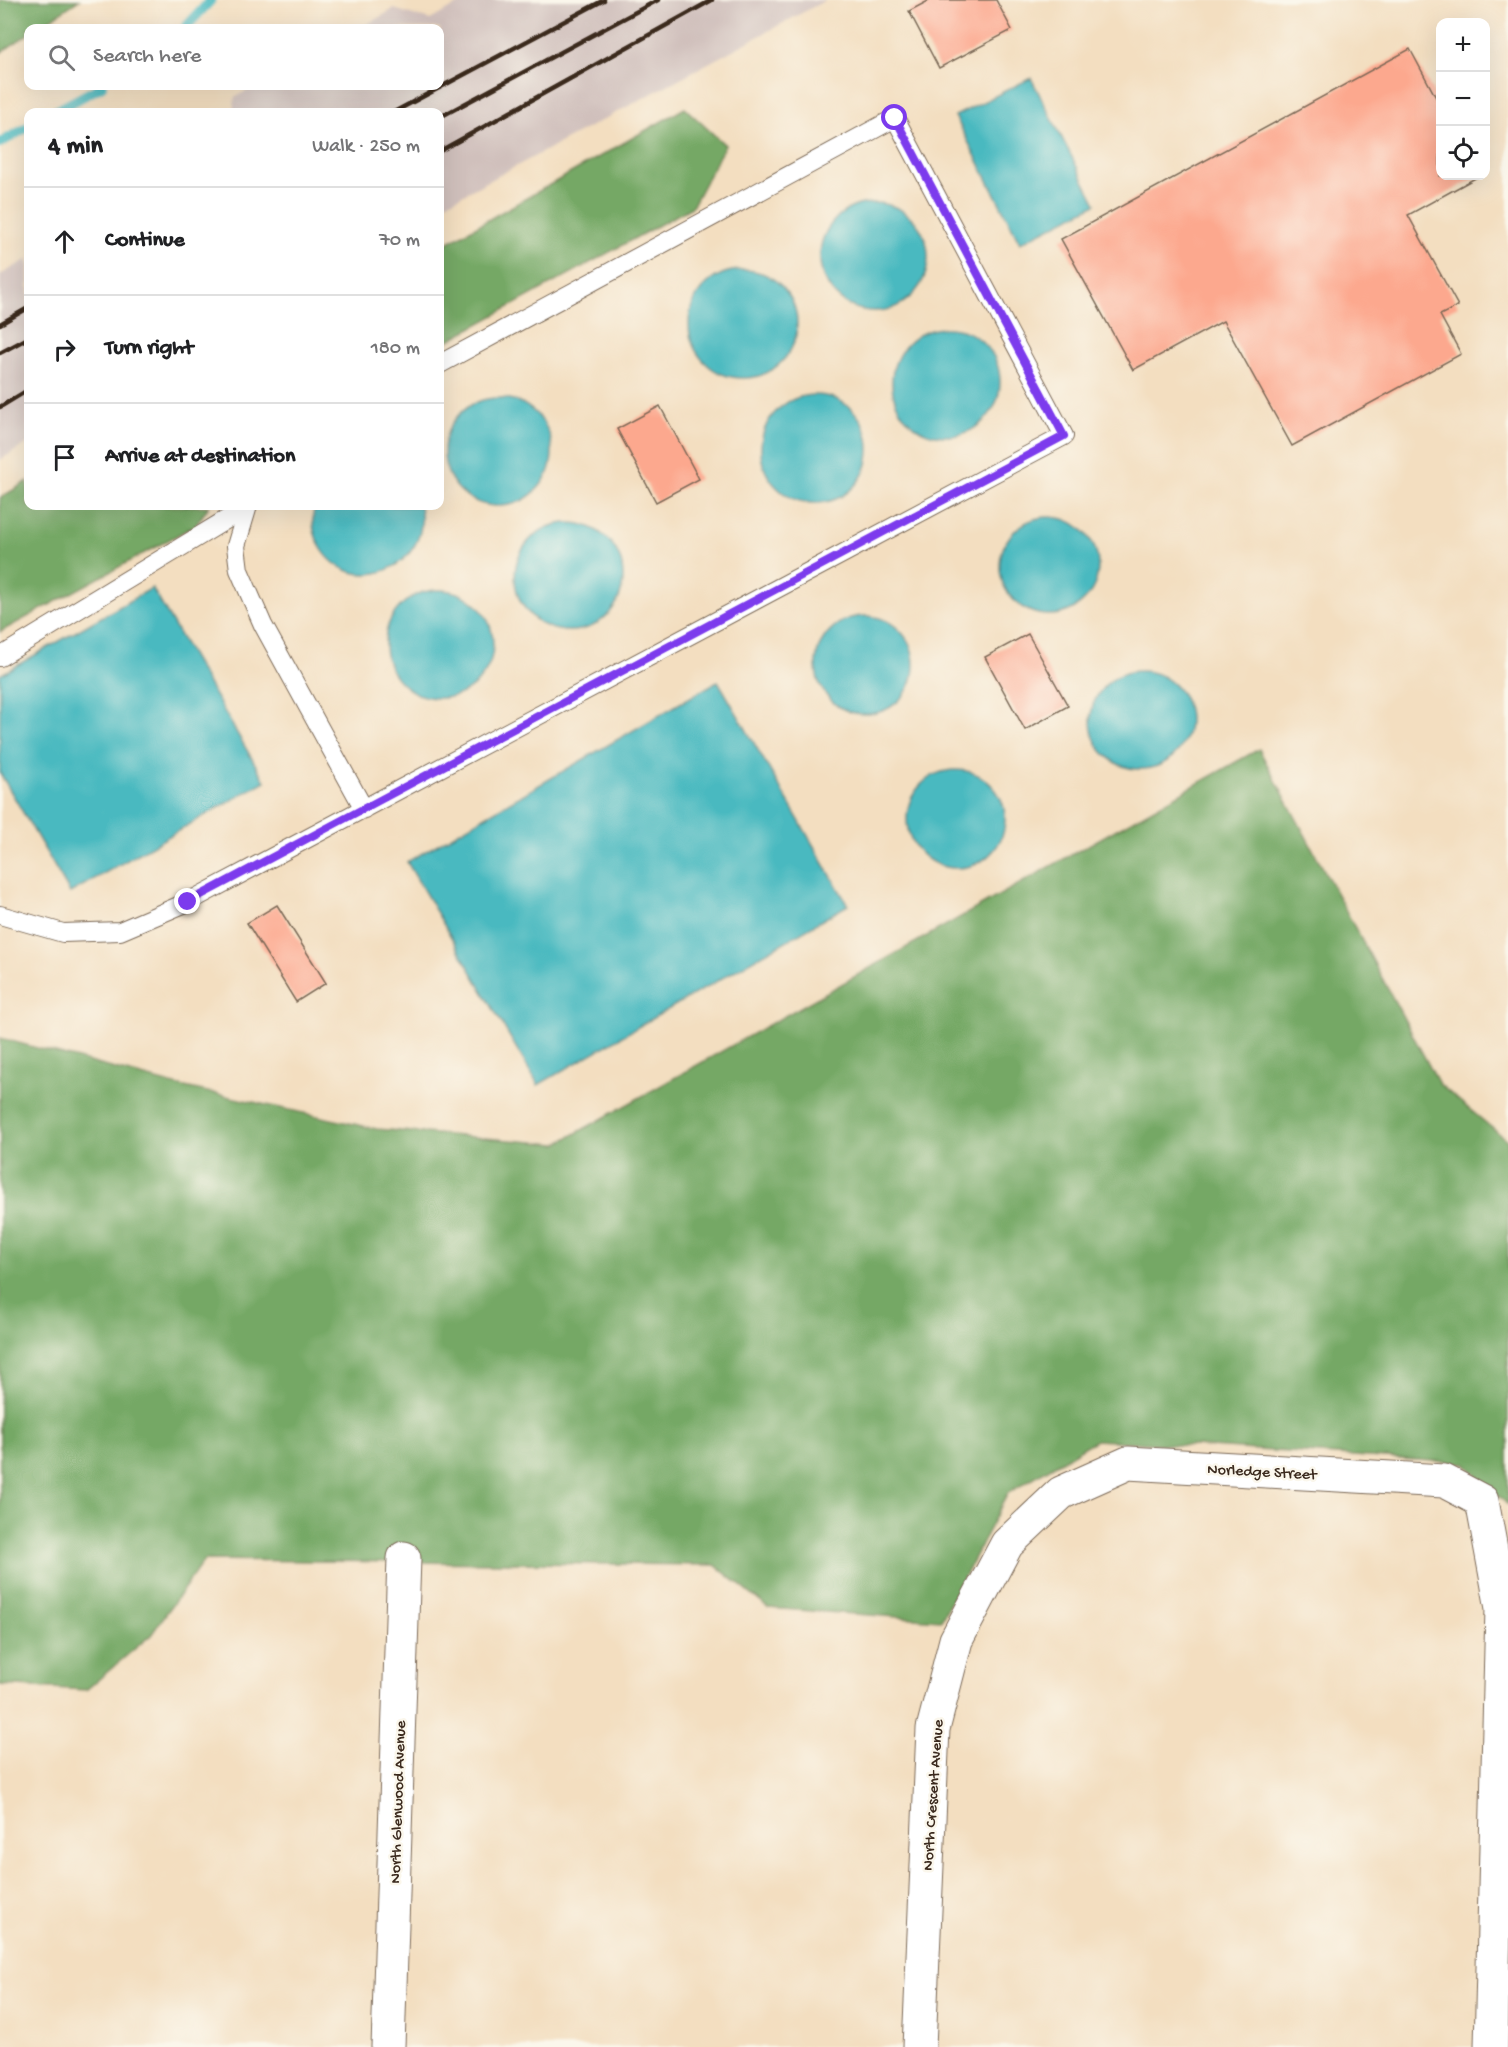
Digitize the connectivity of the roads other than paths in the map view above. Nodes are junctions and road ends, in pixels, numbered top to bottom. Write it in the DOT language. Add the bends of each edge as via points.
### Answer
graph roads {
  1 [pos="444,362"];
  2 [pos="240,510"];
  3 [pos="246,510"];
  4 [pos="0,657"];
  5 [pos="363,809"];
  6 [pos="0,915"];
  7 [pos="1048,1505"];
  8 [pos="404,1558"];
  9 [pos="387,2047"];
  10 [pos="919,2047"];
  11 [pos="1491,2047"];
  1 -- 5 [label="lane" via="895,118 1064,436"];
  2 -- 4 [label="lane"];
  3 -- 5 [label="lane" via="236,546 239,570 263,625"];
  5 -- 6 [label="lane" via="188,902 120,931 63,933"];
  7 -- 10 [label="street, North Crescent Avenue" via="1007,1544 956,1640 933,1729"];
  7 -- 11 [label="street, Norledge Street" via="1061,1493 1128,1463 1444,1481 1482,1501 1502,1608"];
  8 -- 9 [label="street, North Glenwood Avenue"];
}
